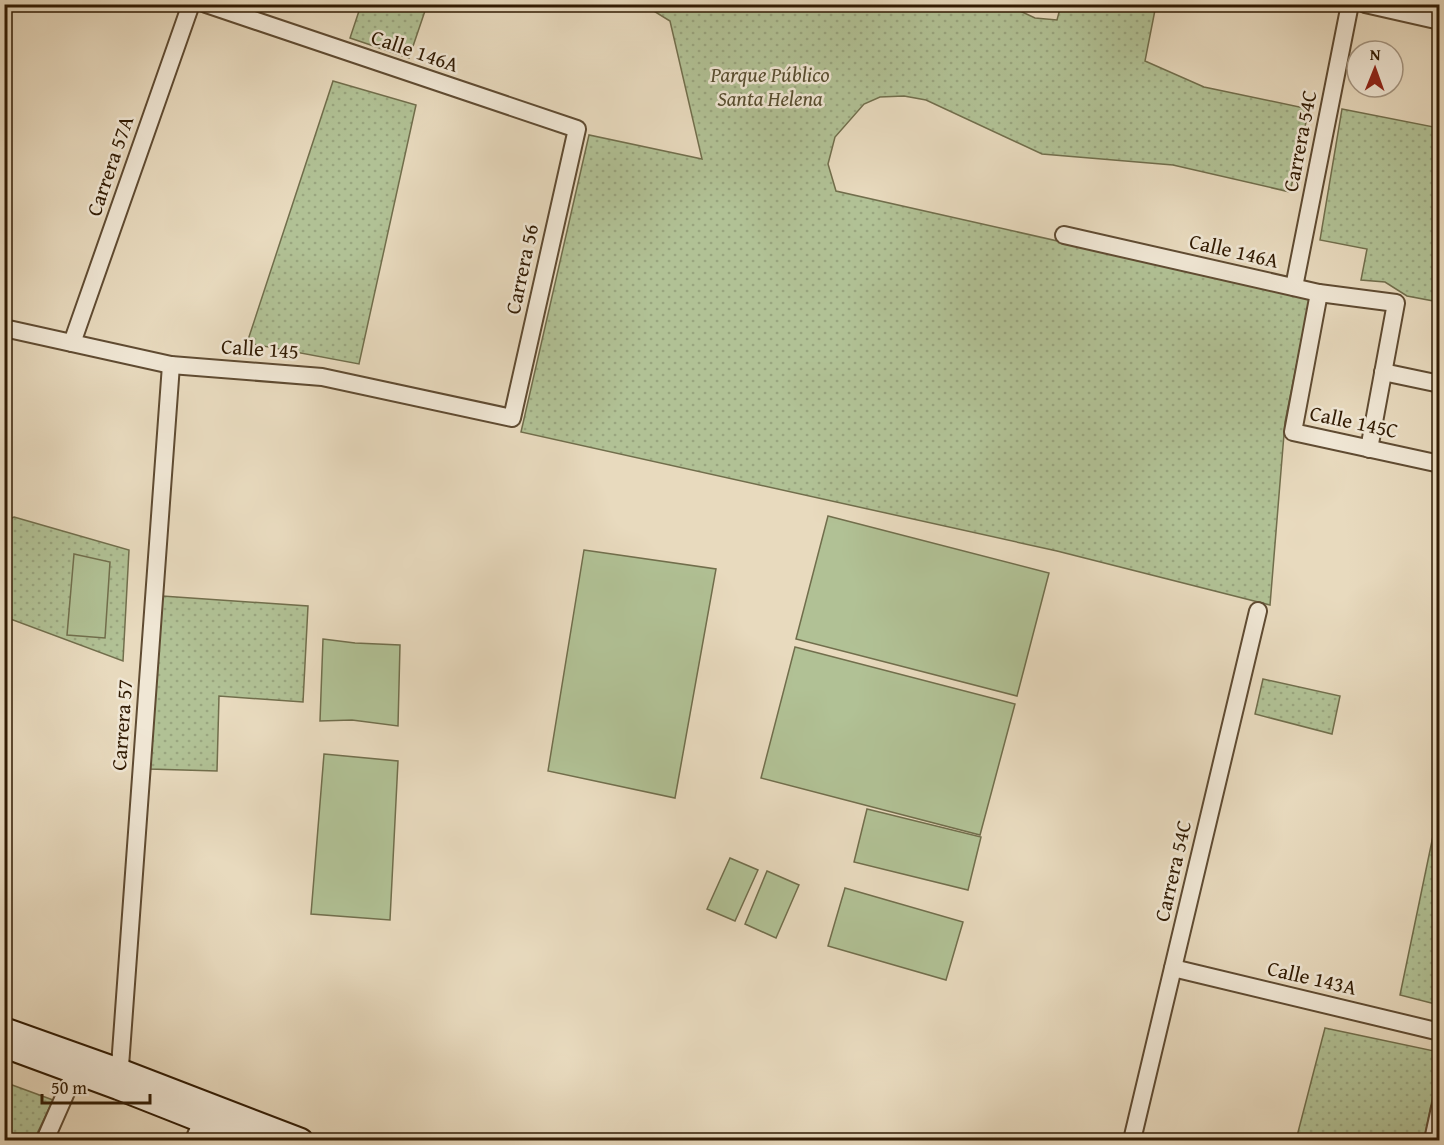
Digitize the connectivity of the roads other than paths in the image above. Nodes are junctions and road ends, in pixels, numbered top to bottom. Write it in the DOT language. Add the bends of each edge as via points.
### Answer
graph roads {
  1 [pos="191,4"];
  2 [pos="206,4"];
  3 [pos="1350,4"];
  4 [pos="1365,4"];
  5 [pos="1440,21"];
  6 [pos="576,129"];
  7 [pos="1064,235"];
  8 [pos="1294,287"];
  9 [pos="1319,293"];
  10 [pos="4,328"];
  11 [pos="72,343"];
  12 [pos="171,365"];
  13 [pos="1383,372"];
  14 [pos="1440,384"];
  15 [pos="512,418"];
  16 [pos="1369,449"];
  17 [pos="1440,464"];
  18 [pos="1258,611"];
  19 [pos="1173,968"];
  20 [pos="4,1029"];
  21 [pos="1440,1032"];
  22 [pos="4,1046"];
  23 [pos="75,1072"];
  24 [pos="119,1079"];
  25 [pos="1440,1108"];
  26 [pos="198,1131"];
  27 [pos="45,1140"];
  28 [pos="250,1140"];
  29 [pos="301,1140"];
  30 [pos="1132,1140"];
  31 [pos="1432,1140"];
  1 -- 11 [label="street, Carrera 57A"];
  2 -- 6 [label="street, Calle 146A"];
  3 -- 8 [label="street, Carrera 54C"];
  4 -- 5 [label="street"];
  6 -- 15 [label="street, Carrera 56"];
  7 -- 8 [label="street, Calle 146A"];
  8 -- 9 [label="street, Calle 146A"];
  9 -- 13 [label="street, Calle 146A" via="1396,303"];
  9 -- 16 [label="street, Calle 145C" via="1293,432"];
  10 -- 11 [label="street, Calle 145"];
  11 -- 12 [label="street, Calle 145"];
  12 -- 15 [label="street, Calle 145" via="322,376"];
  12 -- 24 [label="street, Carrera 57"];
  13 -- 14 [label="street"];
  13 -- 16 [label="street"];
  16 -- 17 [label="street, Calle 145C"];
  18 -- 19 [label="street, Carrera 54C"];
  19 -- 21 [label="street, Calle 143A"];
  19 -- 30 [label="street, Carrera 54C"];
  20 -- 24 [label="main road"];
  22 -- 23 [label="main road"];
  23 -- 24 [label="main road"];
  23 -- 27 [label="street"];
  24 -- 26 [label="main road"];
  24 -- 29 [label="main road"];
  25 -- 31 [label="street"];
  26 -- 28 [label="main road"];
}
